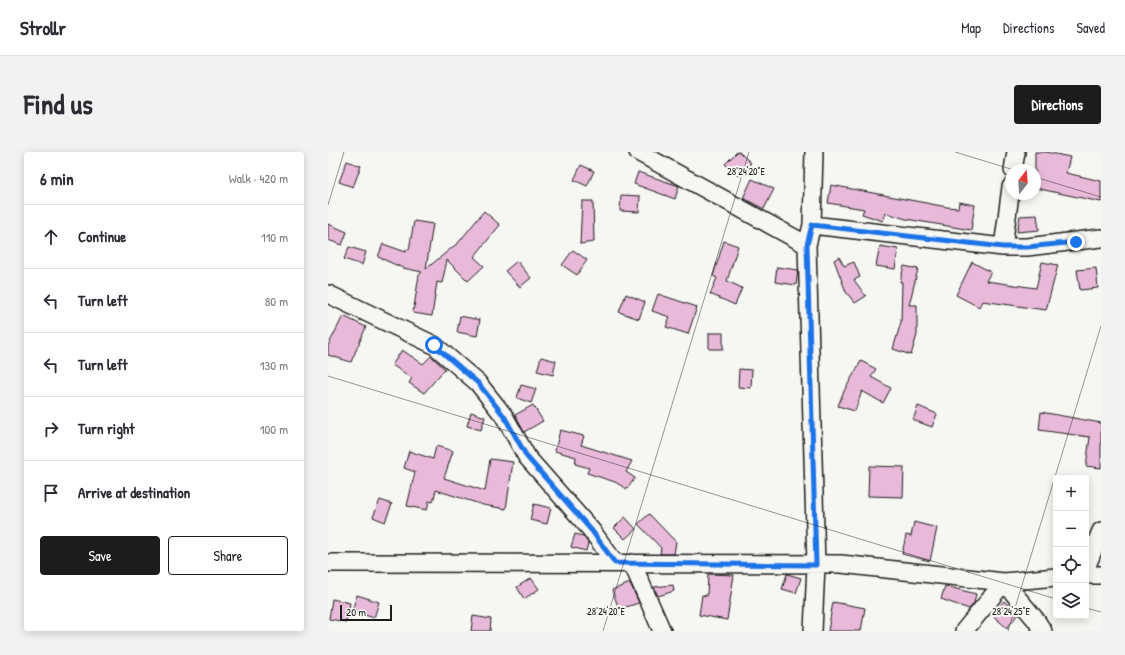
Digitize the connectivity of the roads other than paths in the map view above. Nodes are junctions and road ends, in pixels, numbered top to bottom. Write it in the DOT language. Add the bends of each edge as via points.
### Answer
graph roads {
  1 [pos="638,152"];
  2 [pos="814,152"];
  3 [pos="1016,152"];
  4 [pos="1014,164"];
  5 [pos="1009,200"];
  6 [pos="812,225"];
  7 [pos="1101,238"];
  8 [pos="807,245"];
  9 [pos="1003,247"];
  10 [pos="328,294"];
  11 [pos="1101,531"];
  12 [pos="1089,561"];
  13 [pos="328,563"];
  14 [pos="623,563"];
  15 [pos="816,565"];
  16 [pos="1089,575"];
  17 [pos="1101,576"];
  18 [pos="1053,577"];
  19 [pos="1004,582"];
  20 [pos="662,631"];
  21 [pos="813,631"];
  22 [pos="964,631"];
  23 [pos="1043,631"];
  1 -- 8 [label="street"];
  2 -- 6 [label="street"];
  3 -- 4 [label="street"];
  5 -- 9 [label="street"];
  6 -- 8 [label="street"];
  6 -- 9 [label="street"];
  7 -- 9 [label="street" via="1027,247"];
  8 -- 15 [label="street"];
  10 -- 14 [label="street" via="434,345 478,383 504,416 527,457"];
  11 -- 12 [label="street"];
  13 -- 14 [label="street"];
  14 -- 15 [label="street"];
  14 -- 20 [label="street"];
  15 -- 19 [label="street" via="840,564"];
  15 -- 21 [label="street"];
  16 -- 17 [label="street"];
  18 -- 19 [label="street"];
  19 -- 22 [label="street"];
  19 -- 23 [label="street"];
}
